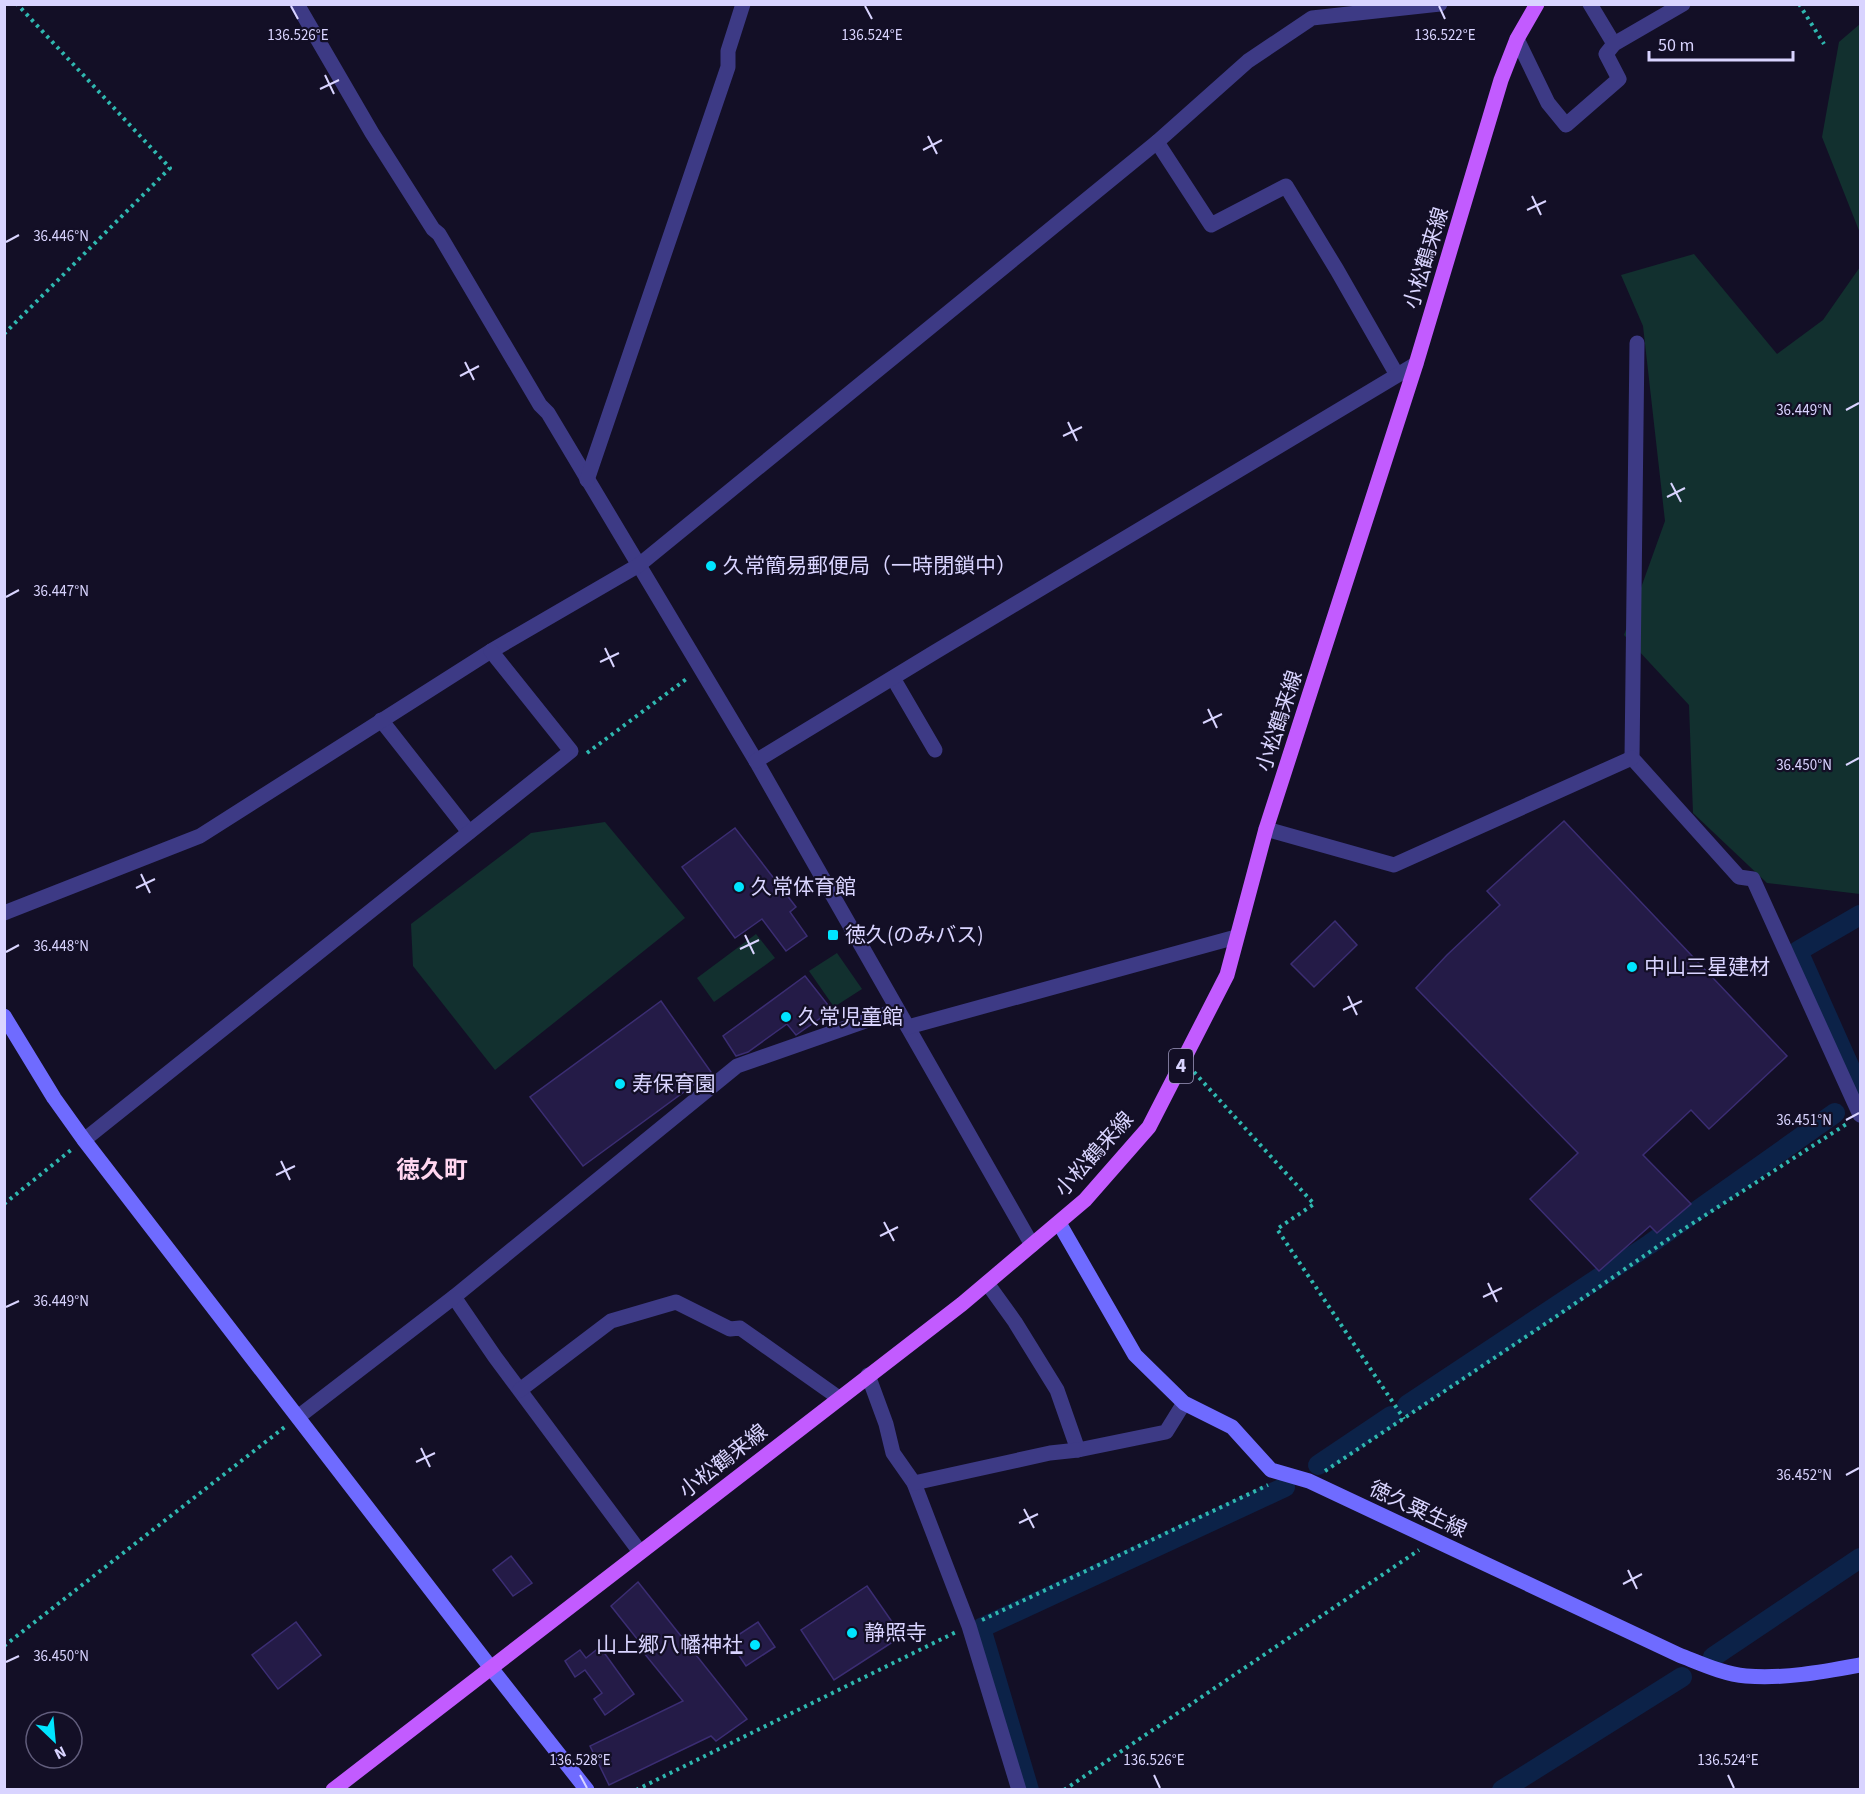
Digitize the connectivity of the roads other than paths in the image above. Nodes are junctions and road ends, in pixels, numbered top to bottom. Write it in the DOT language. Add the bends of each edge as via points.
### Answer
graph roads {
  1 [pos="297,4"];
  2 [pos="743,4"];
  3 [pos="1440,4"];
  4 [pos="1537,4"];
  5 [pos="1590,4"];
  6 [pos="1683,4"];
  7 [pos="1517,39"];
  8 [pos="1614,44"];
  9 [pos="1157,142"];
  10 [pos="1637,343"];
  11 [pos="1416,364"];
  12 [pos="1397,375"];
  13 [pos="587,480"];
  14 [pos="639,565"];
  15 [pos="491,651"];
  16 [pos="893,678"];
  17 [pos="381,720"];
  18 [pos="935,750"];
  19 [pos="1632,758"];
  20 [pos="756,761"];
  21 [pos="1266,829"];
  22 [pos="469,832"];
  23 [pos="4,913"];
  24 [pos="1236,937"];
  25 [pos="897,1010"];
  26 [pos="4,1016"];
  27 [pos="908,1027"];
  28 [pos="1860,1115"];
  29 [pos="84,1140"];
  30 [pos="1059,1222"];
  31 [pos="1032,1245"];
  32 [pos="987,1283"];
  33 [pos="454,1297"];
  34 [pos="868,1375"];
  35 [pos="520,1390"];
  36 [pos="839,1398"];
  37 [pos="1184,1403"];
  38 [pos="298,1417"];
  39 [pos="1078,1450"];
  40 [pos="914,1483"];
  41 [pos="640,1552"];
  42 [pos="1860,1665"];
  43 [pos="491,1668"];
  44 [pos="333,1790"];
  45 [pos="587,1790"];
  46 [pos="1019,1790"];
  1 -- 13 [label="street" via="372,133 439,234"];
  2 -- 13 [label="street" via="728,51 728,67"];
  3 -- 9 [label="street" via="1312,18 1248,62"];
  4 -- 7 [label="main road, 小松鶴来線 / 4"];
  5 -- 8 [label="street"];
  6 -- 8 [label="street"];
  7 -- 8 [label="street" via="1548,103 1566,125 1619,80 1606,54"];
  7 -- 11 [label="main road, 小松鶴来線 / 4" via="1501,80"];
  9 -- 12 [label="street" via="1211,225 1286,186"];
  9 -- 14 [label="street"];
  10 -- 19 [label="street"];
  11 -- 12 [label="street"];
  11 -- 21 [label="main road, 小松鶴来線 / 4"];
  12 -- 16 [label="street"];
  13 -- 14 [label="street"];
  14 -- 15 [label="street"];
  14 -- 20 [label="street"];
  15 -- 17 [label="street"];
  15 -- 22 [label="street" via="571,751"];
  16 -- 18 [label="street"];
  16 -- 20 [label="street"];
  17 -- 22 [label="street"];
  17 -- 23 [label="street" via="200,836"];
  19 -- 21 [label="street" via="1394,864"];
  19 -- 28 [label="street" via="1739,877 1754,879"];
  20 -- 25 [label="street"];
  21 -- 24 [label="main road, 小松鶴来線 / 4"];
  22 -- 29 [label="street"];
  24 -- 27 [label="street"];
  24 -- 30 [label="main road, 小松鶴来線 / 4" via="1227,975 1149,1127 1085,1200"];
  25 -- 27 [label="street"];
  25 -- 33 [label="street" via="737,1066"];
  26 -- 29 [label="main road"];
  27 -- 31 [label="street"];
  29 -- 38 [label="main road"];
  30 -- 31 [label="main road, 小松鶴来線 / 4"];
  30 -- 37 [label="main road, 徳久粟生線" via="1135,1355"];
  31 -- 32 [label="main road, 小松鶴来線 / 4"];
  32 -- 34 [label="main road, 小松鶴来線 / 4"];
  32 -- 39 [label="street" via="1057,1390"];
  33 -- 35 [label="street"];
  33 -- 38 [label="street"];
  34 -- 36 [label="main road, 小松鶴来線 / 4"];
  34 -- 40 [label="street" via="893,1453"];
  35 -- 36 [label="street" via="611,1321 676,1302 730,1329 741,1328"];
  35 -- 41 [label="street"];
  36 -- 41 [label="main road, 小松鶴来線 / 4"];
  37 -- 39 [label="street" via="1166,1432"];
  37 -- 42 [label="main road, 徳久粟生線" via="1232,1427 1271,1470 1309,1481 1680,1655 1744,1676 1801,1676"];
  38 -- 43 [label="main road"];
  39 -- 40 [label="street"];
  40 -- 46 [label="street" via="969,1626"];
  41 -- 43 [label="main road, 小松鶴来線 / 4"];
  43 -- 44 [label="main road, 小松鶴来線 / 4"];
  43 -- 45 [label="main road"];
}
